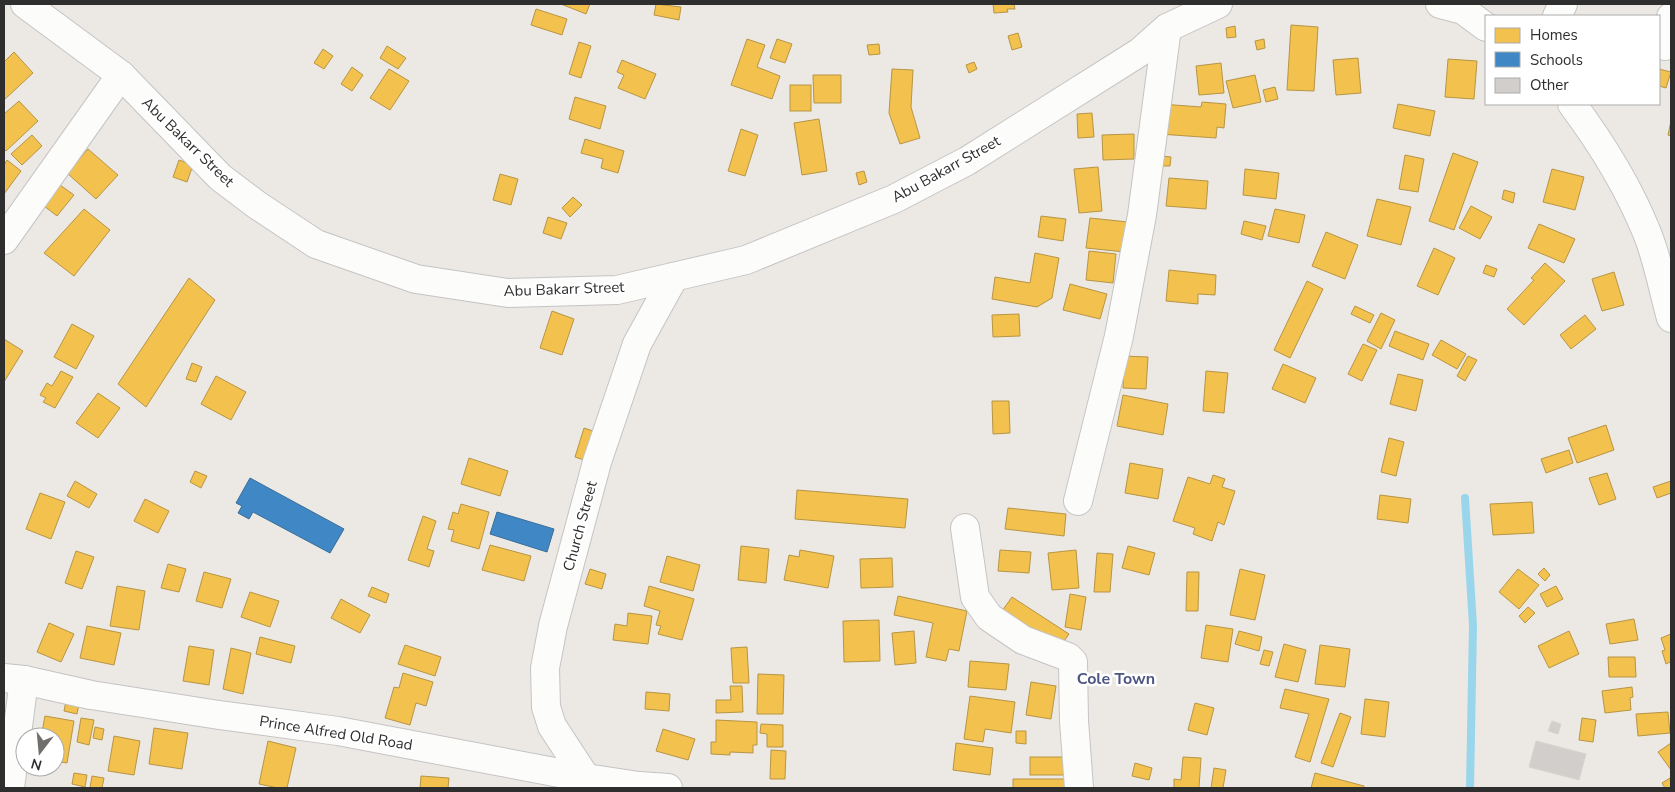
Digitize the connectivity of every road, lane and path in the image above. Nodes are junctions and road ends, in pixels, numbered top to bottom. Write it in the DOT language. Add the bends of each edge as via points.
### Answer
graph roads {
  1 [pos="25,4"];
  2 [pos="1218,4"];
  3 [pos="1440,4"];
  4 [pos="1671,17"];
  5 [pos="1485,26"];
  6 [pos="1167,28"];
  7 [pos="1665,46"];
  8 [pos="121,75"];
  9 [pos="1573,105"];
  10 [pos="4,240"];
  11 [pos="674,277"];
  12 [pos="1671,318"];
  13 [pos="1078,501"];
  14 [pos="965,528"];
  15 [pos="14,679"];
  16 [pos="586,778"];
  17 [pos="639,787"];
  18 [pos="10,788"];
  19 [pos="668,788"];
  20 [pos="1079,788"];
  1 -- 8 [label="street, Abu Bakarr Street"];
  2 -- 6 [label="street, Abu Bakarr Street"];
  3 -- 5 [label="street" via="1463,10"];
  4 -- 7 [label="street"];
  6 -- 11 [label="street, Abu Bakarr Street" via="1140,52 976,156 894,199 746,260"];
  6 -- 13 [label="street" via="1142,215 1119,336"];
  8 -- 10 [label="street"];
  8 -- 11 [label="street, Abu Bakarr Street" via="220,177 316,244 416,279 508,293 617,290"];
  9 -- 12 [label="street" via="1596,136 1626,187 1647,234"];
  11 -- 16 [label="street, Church Street" via="637,344 600,453 552,626 545,668 546,707 552,726"];
  14 -- 20 [label="street" via="975,597 989,617 1023,640 1068,657 1073,662"];
  15 -- 16 [label="street, Prince Alfred Old Road" via="92,695 338,731"];
  15 -- 18 [label="street"];
  16 -- 17 [label="street, Prince Alfred Old Road"];
  17 -- 19 [label="street, Prince Alfred Old Road"];
}
